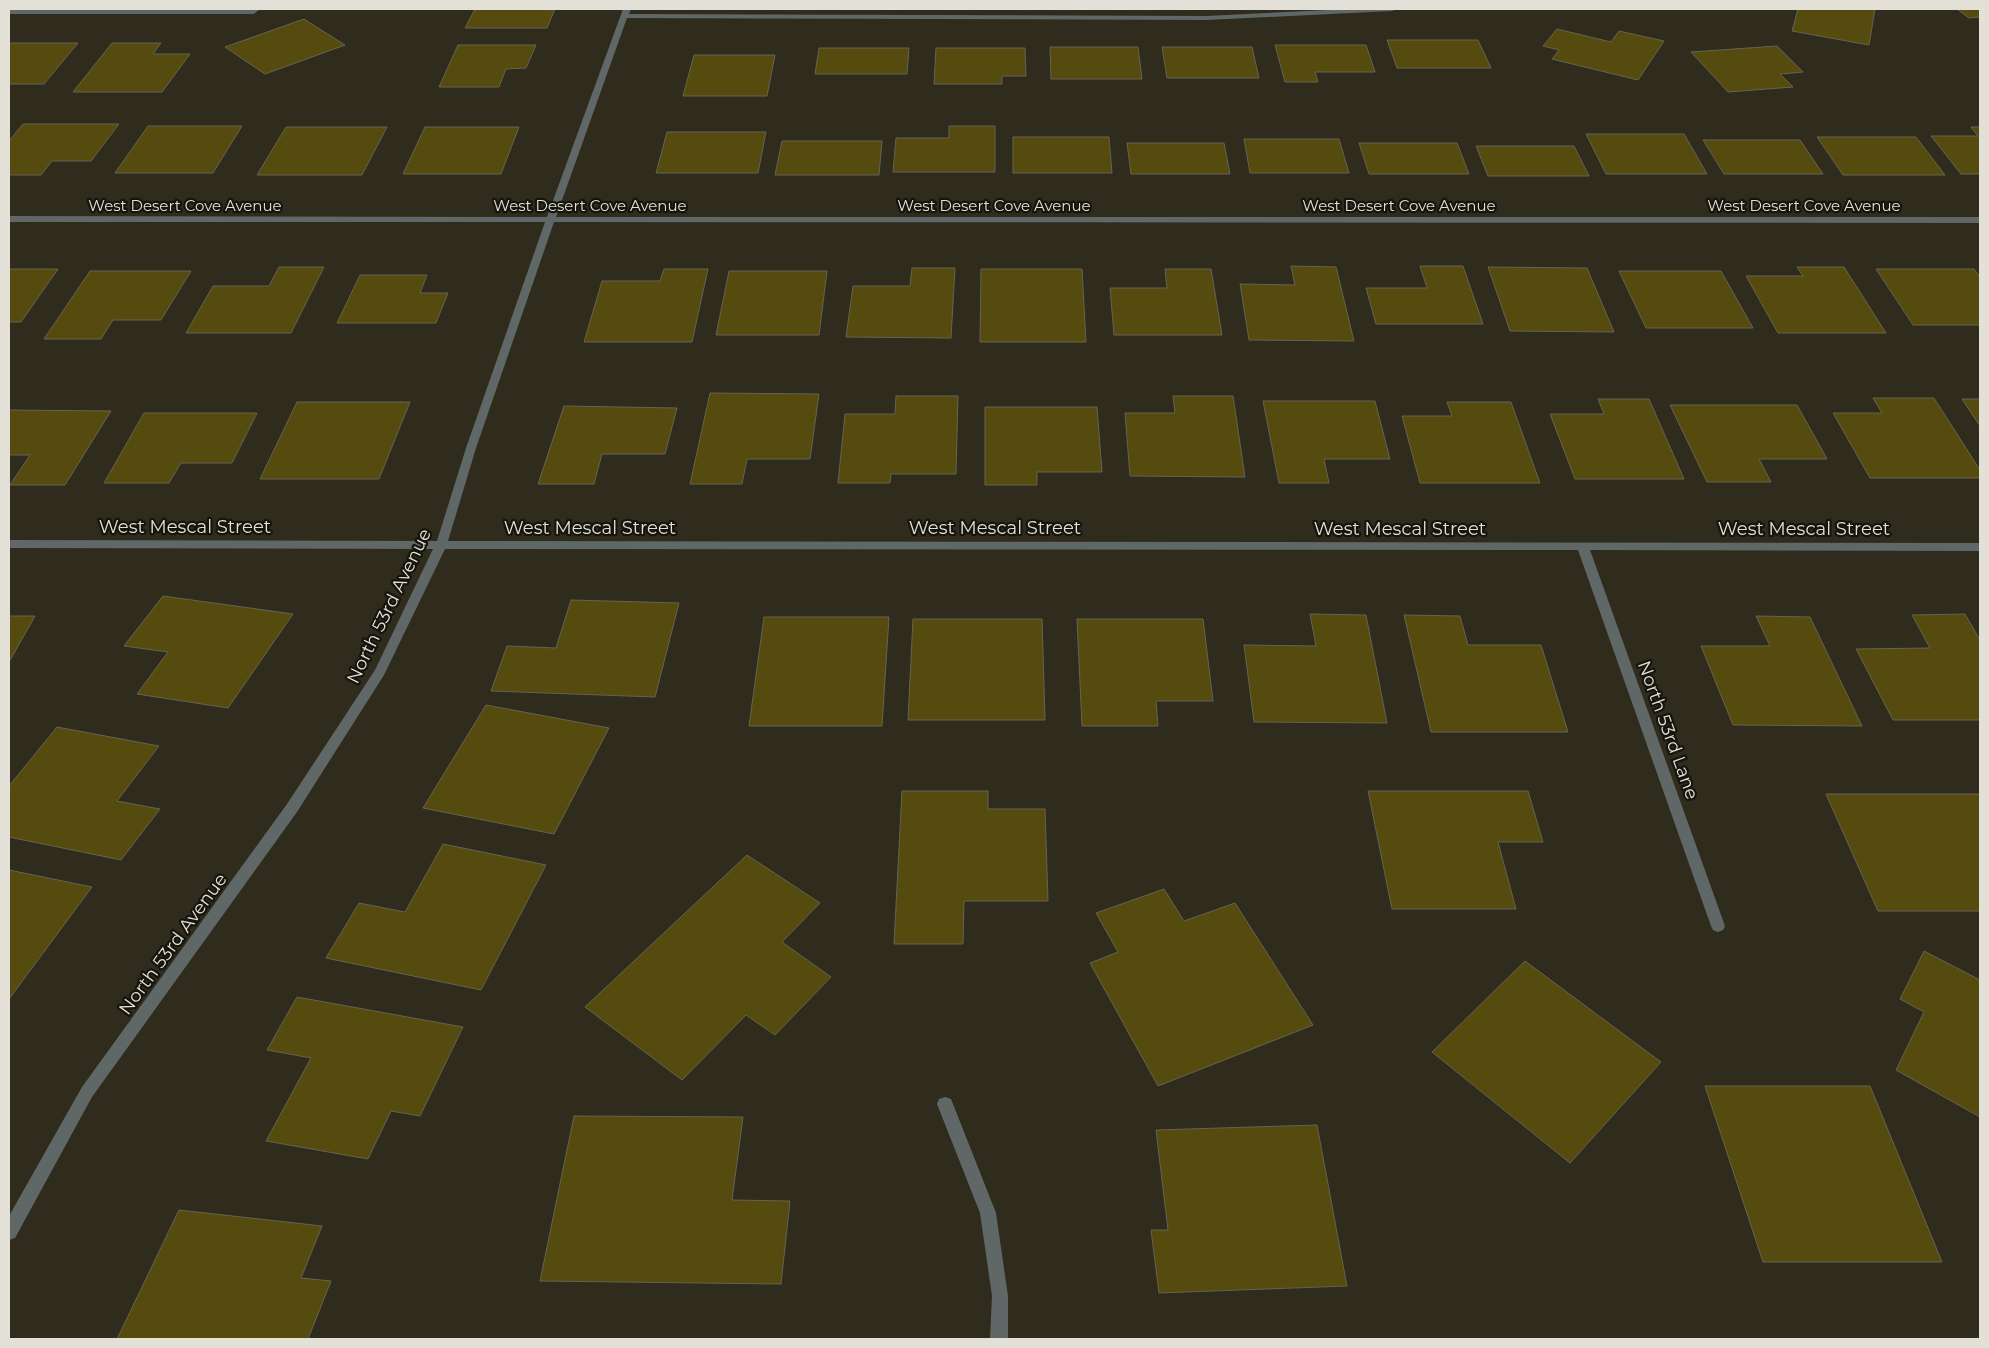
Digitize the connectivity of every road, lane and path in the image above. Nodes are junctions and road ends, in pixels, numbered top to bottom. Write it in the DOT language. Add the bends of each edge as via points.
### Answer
graph roads {
  1 [pos="1392,9"];
  2 [pos="255,10"];
  3 [pos="9,12"];
  4 [pos="626,12"];
  5 [pos="9,219"];
  6 [pos="550,220"];
  7 [pos="1980,220"];
  8 [pos="9,544"];
  9 [pos="441,545"];
  10 [pos="1583,547"];
  11 [pos="1980,547"];
  12 [pos="1718,926"];
  13 [pos="945,1104"];
  14 [pos="9,1232"];
  15 [pos="1000,1339"];
  1 -- 4 [label="street" via="1206,18"];
  2 -- 3 [label="street"];
  4 -- 6 [label="street, North 53rd Avenue"];
  5 -- 6 [label="street, West Desert Cove Avenue"];
  6 -- 7 [label="street, West Desert Cove Avenue"];
  6 -- 9 [label="street, North 53rd Avenue"];
  8 -- 9 [label="street, West Mescal Street"];
  9 -- 10 [label="street, West Mescal Street"];
  9 -- 14 [label="street, North 53rd Avenue" via="380,672 292,808 87,1092"];
  10 -- 11 [label="street, West Mescal Street"];
  10 -- 12 [label="street, North 53rd Lane"];
  13 -- 15 [label="street" via="988,1213 1000,1296"];
}
